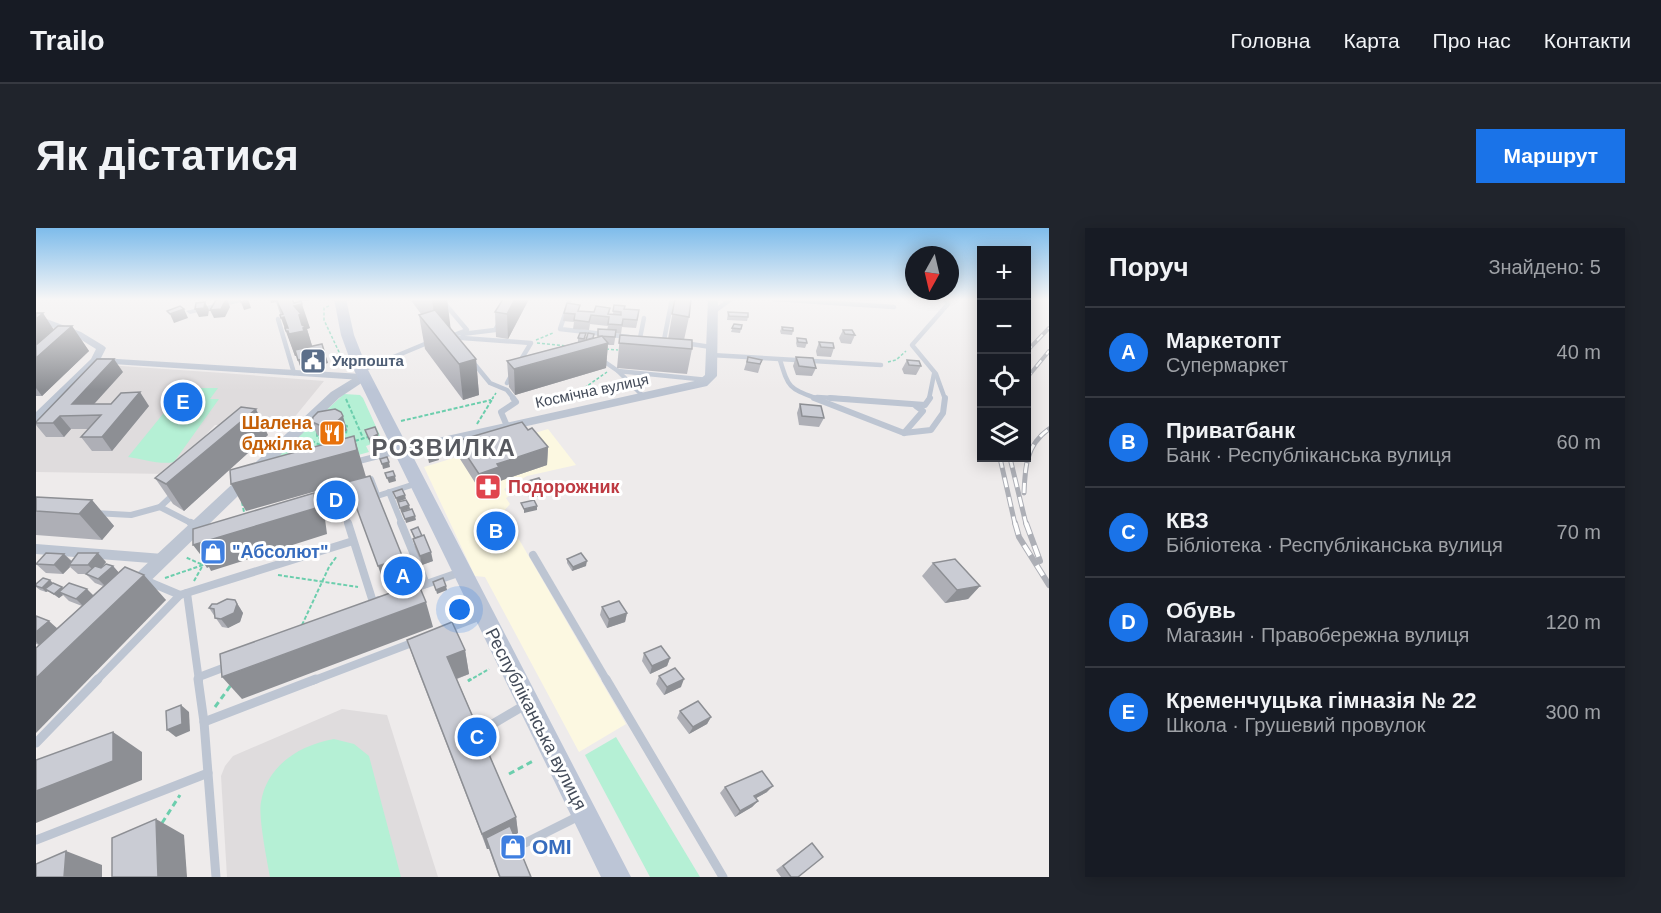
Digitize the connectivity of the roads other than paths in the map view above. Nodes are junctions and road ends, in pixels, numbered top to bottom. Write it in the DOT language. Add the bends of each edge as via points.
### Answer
graph roads {
  1 [pos="66,329"];
  2 [pos="281,329"];
  3 [pos="344,329"];
  4 [pos="466,329"];
  5 [pos="495,329"];
  6 [pos="563,329"];
  7 [pos="642,329"];
  8 [pos="666,329"];
  9 [pos="712,329"];
  10 [pos="926,329"];
  11 [pos="459,333"];
  12 [pos="78,334"];
  13 [pos="451,337"];
  14 [pos="640,338"];
  15 [pos="648,339"];
  16 [pos="656,339"];
  17 [pos="664,340"];
  18 [pos="69,341"];
  19 [pos="460,347"];
  20 [pos="711,351"];
  21 [pos="467,354"];
  22 [pos="594,358"];
  23 [pos="95,360"];
  24 [pos="780,360"];
  25 [pos="881,365"];
  26 [pos="618,371"];
  27 [pos="294,373"];
  28 [pos="934,375"];
  29 [pos="521,378"];
  30 [pos="364,379"];
  31 [pos="708,380"];
  32 [pos="507,383"];
  33 [pos="500,387"];
  34 [pos="644,397"];
  35 [pos="811,397"];
  36 [pos="924,408"];
  37 [pos="36,418"];
  38 [pos="507,426"];
  39 [pos="904,434"];
  40 [pos="402,450"];
  41 [pos="345,465"];
  42 [pos="418,483"];
  43 [pos="184,485"];
  44 [pos="336,490"];
  45 [pos="389,492"];
  46 [pos="378,496"];
  47 [pos="304,499"];
  48 [pos="160,507"];
  49 [pos="343,507"];
  50 [pos="84,513"];
  51 [pos="197,526"];
  52 [pos="349,543"];
  53 [pos="36,549"];
  54 [pos="533,555"];
  55 [pos="163,559"];
  56 [pos="462,571"];
  57 [pos="146,580"];
  58 [pos="424,585"];
  59 [pos="402,593"];
  60 [pos="184,594"];
  61 [pos="116,603"];
  62 [pos="364,612"];
  63 [pos="484,615"];
  64 [pos="436,633"];
  65 [pos="425,638"];
  66 [pos="232,664"];
  67 [pos="200,677"];
  68 [pos="528,703"];
  69 [pos="204,722"];
  70 [pos="486,728"];
  71 [pos="36,743"];
  72 [pos="208,773"];
  73 [pos="584,813"];
  74 [pos="36,840"];
  75 [pos="525,843"];
  76 [pos="216,877"];
  77 [pos="616,877"];
  78 [pos="723,877"];
  1 -- 12 [label="street"];
  2 -- 27 [label="lane"];
  3 -- 30 [label="main road, Республіканська вулиця"];
  4 -- 11 [label="lane"];
  5 -- 11 [label="lane"];
  6 -- 14 [label="lane"];
  7 -- 14 [label="lane"];
  8 -- 17 [label="lane"];
  9 -- 20 [label="street"];
  10 -- 28 [label="lane" via="912,345"];
  11 -- 13 [label="lane"];
  12 -- 18 [label="lane"];
  12 -- 23 [label="street" via="101,348"];
  13 -- 19 [label="lane"];
  13 -- 30 [label="lane" via="414,347"];
  13 -- 32 [label="lane" via="531,343"];
  14 -- 15 [label="lane"];
  16 -- 17 [label="lane"];
  17 -- 20 [label="lane"];
  20 -- 24 [label="lane"];
  20 -- 31 [label="street"];
  21 -- 33 [label="lane" via="490,383"];
  22 -- 26 [label="lane" via="603,358"];
  23 -- 27 [label="street"];
  23 -- 37 [label="street"];
  24 -- 25 [label="lane"];
  24 -- 35 [label="lane" via="788,385"];
  26 -- 31 [label="lane"];
  26 -- 34 [label="lane"];
  27 -- 30 [label="street"];
  28 -- 36 [label="lane" via="929,402"];
  28 -- 39 [label="lane" via="945,389 944,410 931,430"];
  29 -- 32 [label="lane"];
  30 -- 40 [label="main road, Республіканська вулиця"];
  30 -- 51 [label="street" via="344,391"];
  31 -- 34 [label="street, Космічна вулиця"];
  32 -- 33 [label="lane"];
  33 -- 38 [label="lane" via="516,402 501,412"];
  34 -- 38 [label="street, Космічна вулиця"];
  35 -- 36 [label="lane" via="914,404"];
  35 -- 39 [label="lane"];
  36 -- 39 [label="lane"];
  38 -- 40 [label="street, Космічна вулиця"];
  40 -- 41 [label="lane"];
  40 -- 42 [label="main road, Республіканська вулиця"];
  42 -- 45 [label="lane"];
  42 -- 56 [label="main road, Республіканська вулиця"];
  43 -- 48 [label="lane"];
  44 -- 46 [label="lane" via="371,479"];
  44 -- 47 [label="lane"];
  44 -- 49 [label="lane"];
  45 -- 46 [label="lane"];
  45 -- 58 [label="lane"];
  46 -- 49 [label="lane"];
  48 -- 50 [label="lane" via="131,515"];
  48 -- 51 [label="lane"];
  49 -- 52 [label="lane"];
  51 -- 55 [label="street"];
  52 -- 60 [label="lane"];
  52 -- 62 [label="lane" via="373,602 384,601"];
  53 -- 55 [label="street"];
  54 -- 78 [label="lane"];
  55 -- 57 [label="street"];
  56 -- 58 [label="lane"];
  56 -- 63 [label="main road, Республіканська вулиця"];
  57 -- 60 [label="lane"];
  57 -- 61 [label="street"];
  58 -- 59 [label="lane"];
  60 -- 67 [label="lane"];
  60 -- 71 [label="lane"];
  63 -- 64 [label="lane"];
  63 -- 68 [label="main road, Республіканська вулиця"];
  65 -- 69 [label="lane"];
  66 -- 67 [label="lane"];
  67 -- 69 [label="lane"];
  68 -- 70 [label="lane"];
  68 -- 73 [label="main road, Республіканська вулиця"];
  69 -- 72 [label="lane"];
  72 -- 74 [label="lane"];
  72 -- 76 [label="lane"];
  73 -- 75 [label="lane"];
  73 -- 77 [label="main road, Республіканська вулиця"];
}
